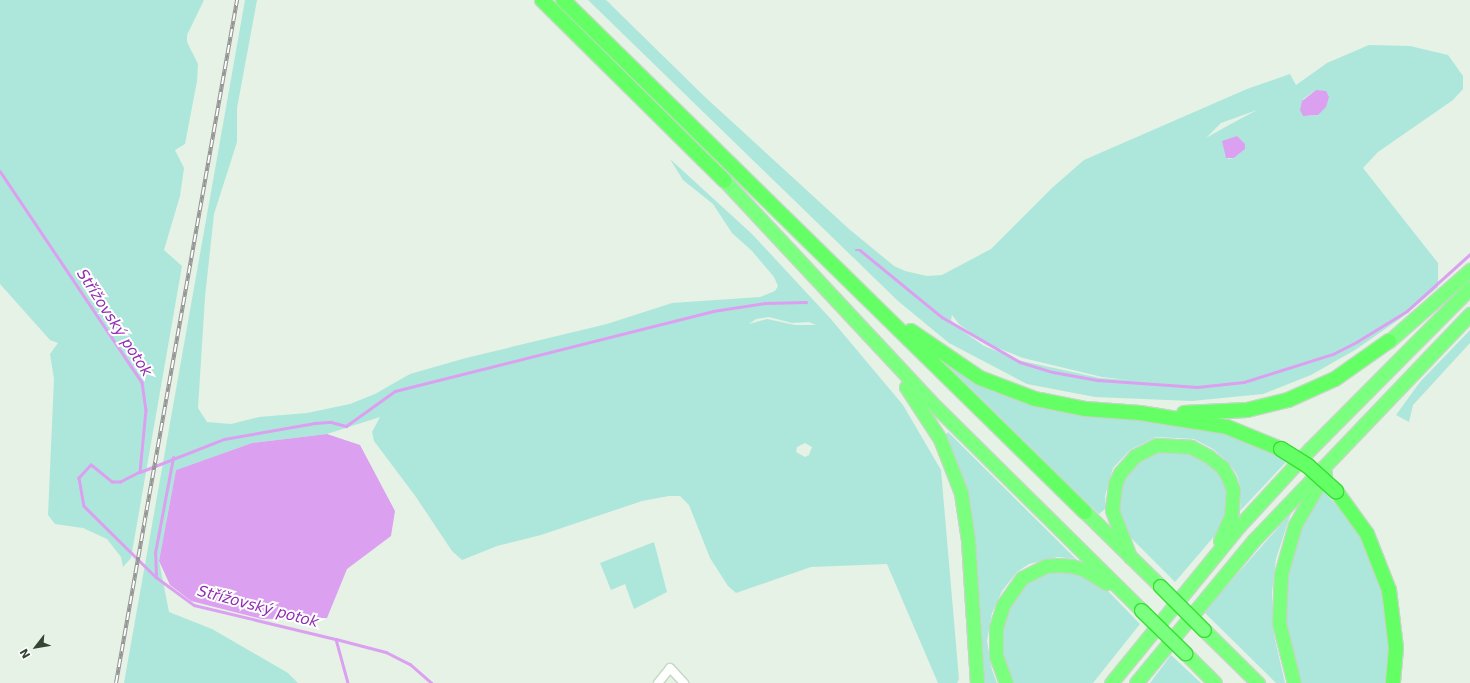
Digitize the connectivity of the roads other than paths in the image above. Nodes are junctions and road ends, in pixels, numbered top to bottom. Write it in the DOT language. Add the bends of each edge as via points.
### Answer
graph roads {
  1 [pos="542,0"];
  2 [pos="563,0"];
  3 [pos="725,182"];
  4 [pos="1470,270"];
  5 [pos="1470,288"];
  6 [pos="838,305"];
  7 [pos="878,308"];
  8 [pos="1470,314"];
  9 [pos="1389,341"];
  10 [pos="1140,413"];
  11 [pos="1346,443"];
  12 [pos="1085,512"];
  13 [pos="1130,556"];
  14 [pos="1212,557"];
  15 [pos="1141,610"];
  16 [pos="1126,663"];
  17 [pos="1140,680"];
  18 [pos="658,683"];
  19 [pos="684,683"];
  20 [pos="977,683"];
  21 [pos="1006,683"];
  22 [pos="1103,683"];
  23 [pos="1111,683"];
  24 [pos="1215,683"];
  25 [pos="1258,683"];
  26 [pos="1294,683"];
  27 [pos="1393,683"];
  1 -- 3 [label="highway"];
  2 -- 7 [label="highway"];
  3 -- 6 [label="highway"];
  4 -- 9 [label="highway"];
  5 -- 14 [label="highway" via="1310,449"];
  6 -- 15 [label="highway" via="930,401"];
  6 -- 20 [label="highway" via="919,404 940,439 955,473 965,513 968,540"];
  7 -- 10 [label="highway" via="957,364 1007,390 1061,405"];
  7 -- 12 [label="highway"];
  8 -- 11 [label="highway"];
  9 -- 10 [label="highway" via="1335,379 1288,400 1225,412"];
  10 -- 27 [label="highway, bridge" via="1227,427 1254,436 1308,466 1336,491 1367,534 1389,590 1396,648"];
  11 -- 17 [label="highway" via="1254,540"];
  11 -- 26 [label="highway" via="1304,506 1286,549 1281,574 1279,624"];
  12 -- 13 [label="highway"];
  13 -- 14 [label="highway" via="1112,510 1115,484 1120,473 1135,456 1146,449 1168,444 1191,447 1208,456 1222,467 1229,479 1233,490 1231,516"];
  13 -- 25 [label="highway, bridge"];
  14 -- 16 [label="highway"];
  15 -- 21 [label="highway" via="1096,576 1072,566 1046,566 1033,571 1014,586 999,615 995,641 999,668"];
  15 -- 24 [label="highway, bridge"];
  16 -- 22 [label="highway"];
  16 -- 23 [label="highway"];
  18 -- 19 [label="street" via="670,668"];
}
